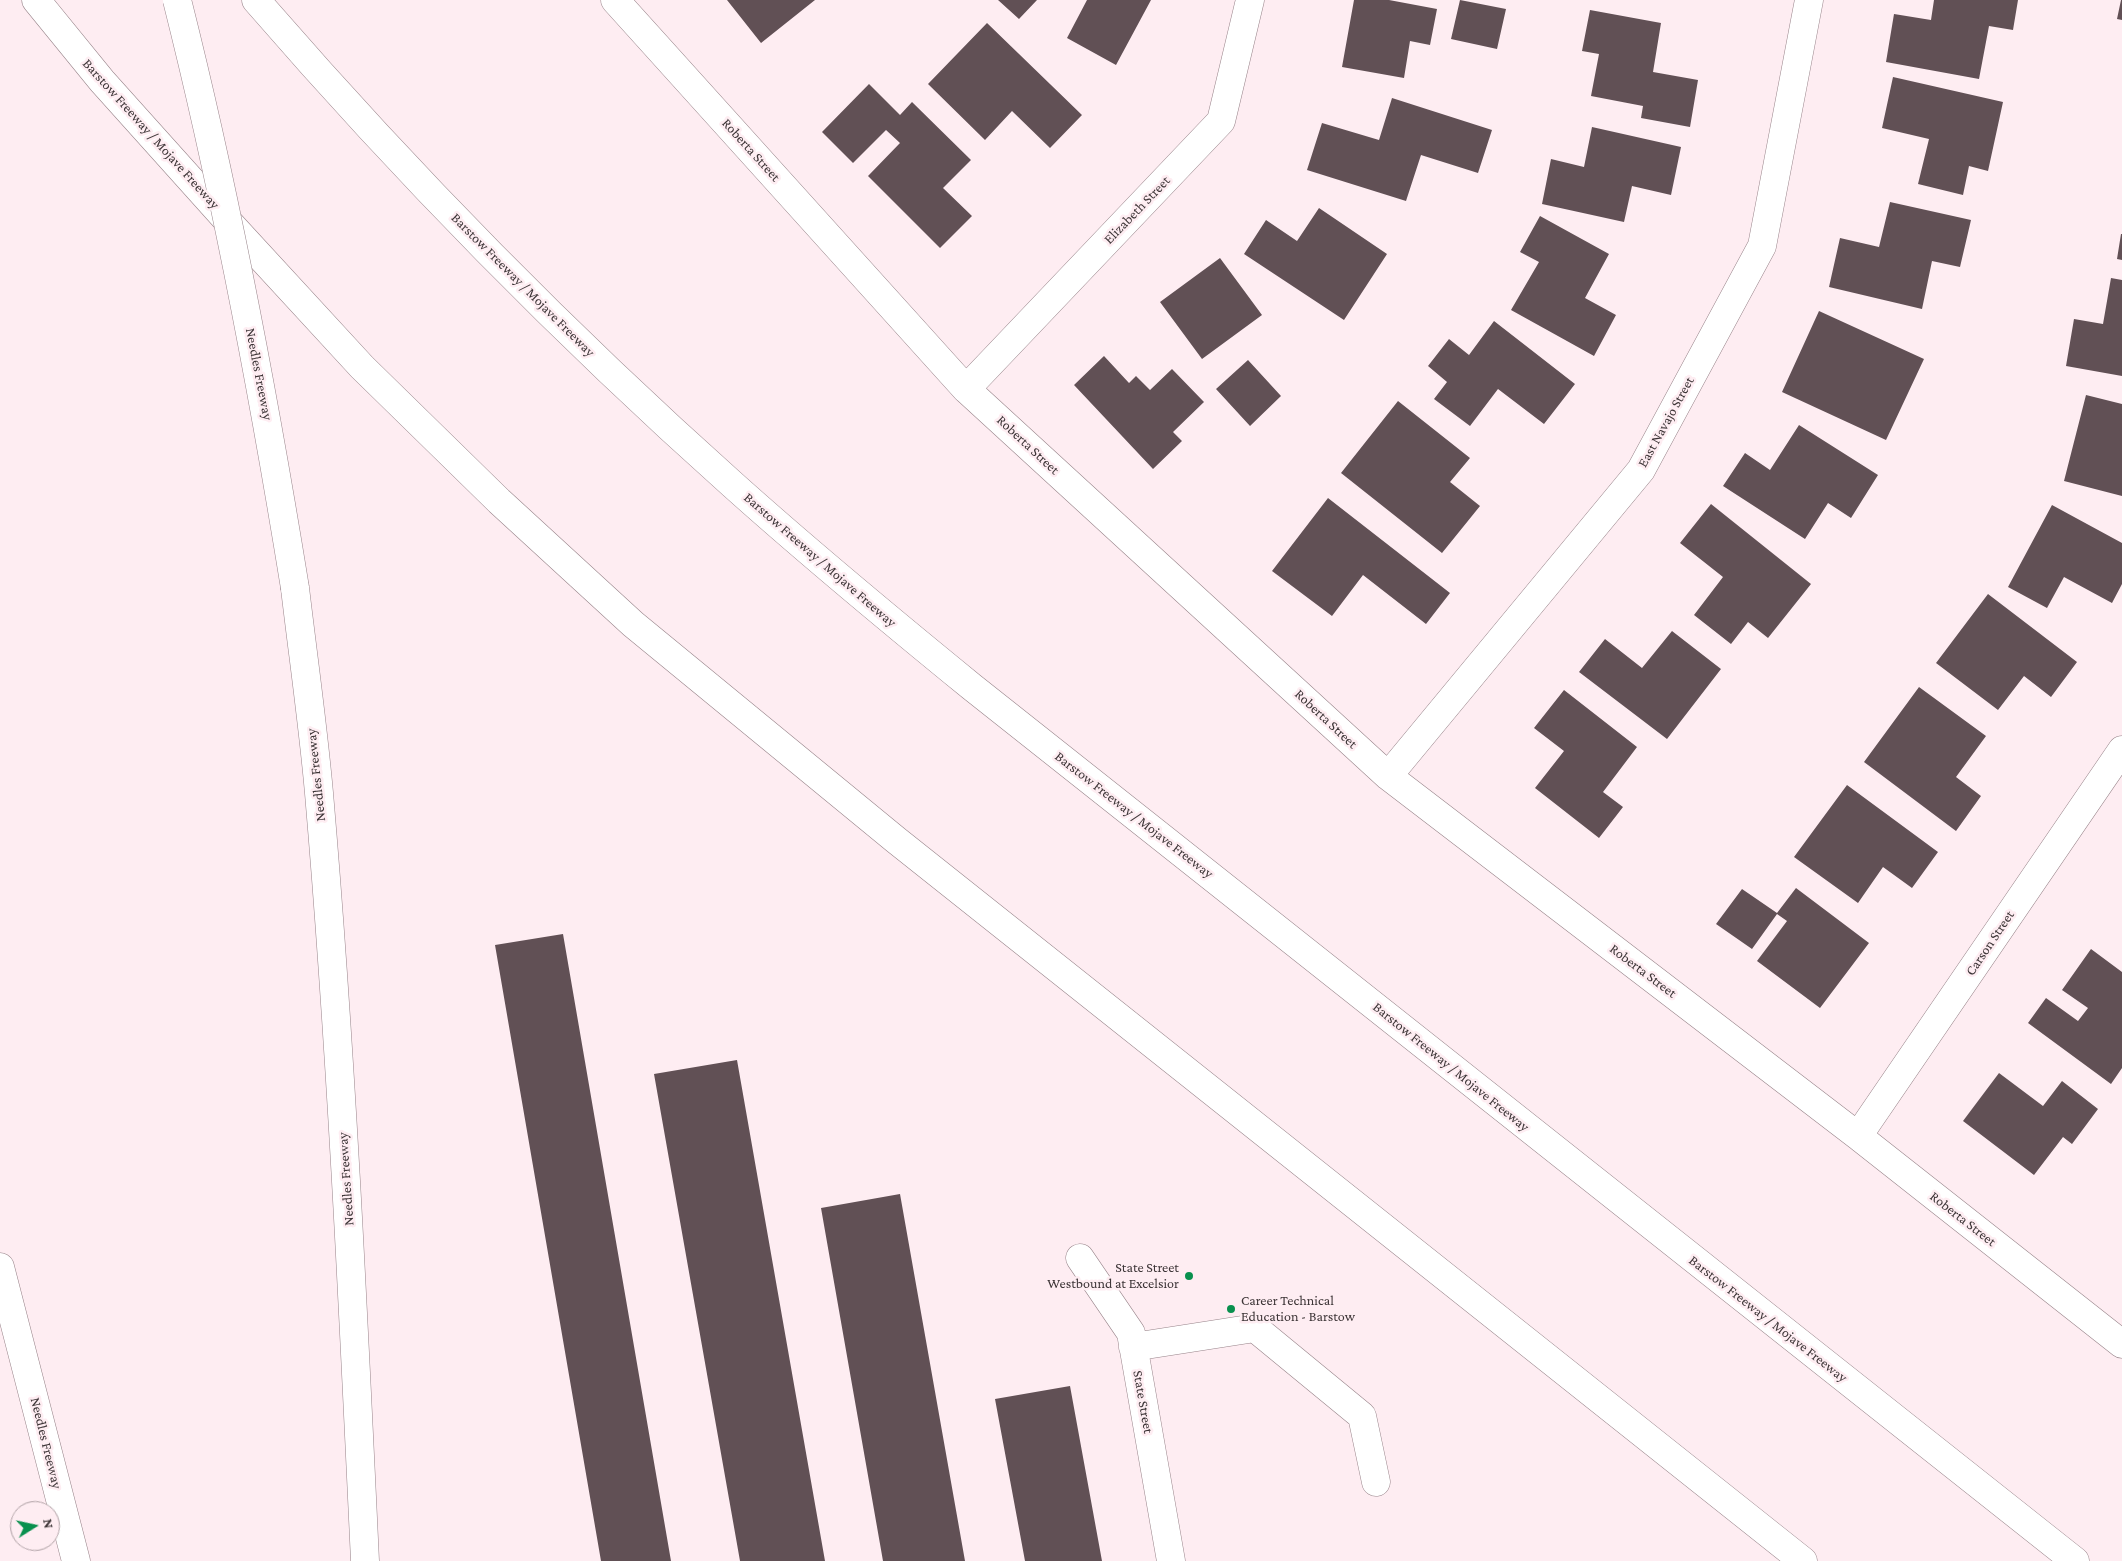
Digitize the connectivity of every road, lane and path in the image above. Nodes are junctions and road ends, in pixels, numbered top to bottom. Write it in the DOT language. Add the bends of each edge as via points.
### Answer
graph roads {
  1 [pos="36,0"];
  2 [pos="177,0"];
  3 [pos="256,0"];
  4 [pos="615,0"];
  5 [pos="1250,0"];
  6 [pos="1809,0"];
  7 [pos="966,389"];
  8 [pos="2122,750"];
  9 [pos="1388,776"];
  10 [pos="1858,1136"];
  11 [pos="1080,1258"];
  12 [pos="0,1267"];
  13 [pos="2122,1344"];
  14 [pos="1133,1347"];
  15 [pos="1376,1482"];
  16 [pos="76,1561"];
  17 [pos="365,1561"];
  18 [pos="1172,1561"];
  19 [pos="1803,1561"];
  20 [pos="2075,1561"];
  1 -- 19 [label="main road, Barstow Freeway / Mojave Freeway" via="102,81 362,366 499,501 633,624 903,846"];
  2 -- 17 [label="main road, Needles Freeway, bridge" via="245,302 295,588 318,791 334,994 349,1217"];
  3 -- 20 [label="main road, Barstow Freeway / Mojave Freeway" via="400,162 504,269 649,409 853,589 972,687"];
  4 -- 7 [label="main road, Roberta Street"];
  5 -- 7 [label="main road, Elizabeth Street" via="1221,121"];
  6 -- 9 [label="main road, East Navajo Street" via="1762,246 1641,470"];
  7 -- 9 [label="main road, Roberta Street"];
  8 -- 10 [label="main road, Carson Street"];
  9 -- 10 [label="main road, Roberta Street"];
  10 -- 13 [label="main road, Roberta Street"];
  11 -- 14 [label="main road, State Street" via="1131,1333"];
  12 -- 16 [label="main road, Needles Freeway"];
  14 -- 15 [label="main road" via="1255,1328 1362,1416"];
  14 -- 18 [label="main road, State Street"];
}
